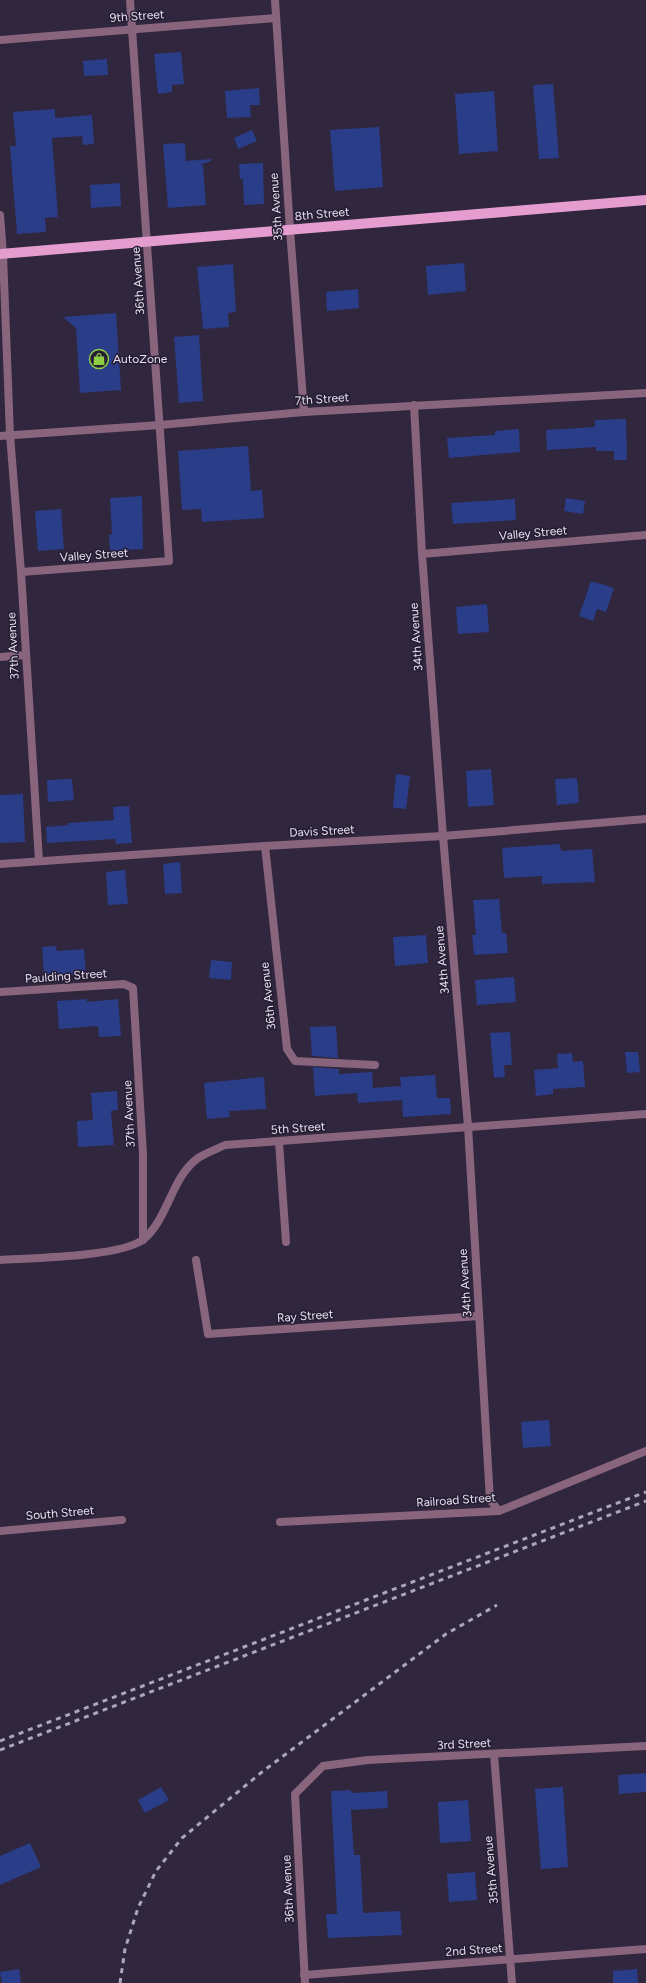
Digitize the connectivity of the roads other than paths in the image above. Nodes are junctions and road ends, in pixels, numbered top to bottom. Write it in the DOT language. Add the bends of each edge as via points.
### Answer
graph roads {
  1 [pos="130,0"];
  2 [pos="275,0"];
  3 [pos="276,18"];
  4 [pos="132,28"];
  5 [pos="0,40"];
  6 [pos="646,200"];
  7 [pos="0,215"];
  8 [pos="290,230"];
  9 [pos="147,242"];
  10 [pos="2,254"];
  11 [pos="646,393"];
  12 [pos="414,405"];
  13 [pos="304,412"];
  14 [pos="160,425"];
  15 [pos="10,435"];
  16 [pos="0,436"];
  17 [pos="646,535"];
  18 [pos="422,554"];
  19 [pos="170,561"];
  20 [pos="21,572"];
  21 [pos="26,655"];
  22 [pos="0,657"];
  23 [pos="646,819"];
  24 [pos="443,836"];
  25 [pos="265,846"];
  26 [pos="39,861"];
  27 [pos="0,864"];
  28 [pos="133,988"];
  29 [pos="0,992"];
  30 [pos="375,1066"];
  31 [pos="646,1114"];
  32 [pos="468,1126"];
  33 [pos="278,1142"];
  34 [pos="143,1240"];
  35 [pos="286,1242"];
  36 [pos="0,1260"];
  37 [pos="196,1260"];
  38 [pos="479,1316"];
  39 [pos="646,1451"];
  40 [pos="498,1511"];
  41 [pos="122,1520"];
  42 [pos="280,1522"];
  43 [pos="0,1531"];
  44 [pos="646,1746"];
  45 [pos="494,1754"];
  46 [pos="295,1794"];
  47 [pos="646,1948"];
  48 [pos="510,1959"];
  49 [pos="305,1979"];
  50 [pos="512,1983"];
  1 -- 4 [label="street, 36th Avenue"];
  2 -- 3 [label="street, 35th Avenue"];
  3 -- 4 [label="street, 9th Street"];
  3 -- 8 [label="street, 35th Avenue"];
  4 -- 5 [label="street, 9th Street"];
  4 -- 9 [label="street, 36th Avenue"];
  6 -- 8 [label="main road, 8th Street"];
  7 -- 10 [label="street, 37th Avenue"];
  8 -- 9 [label="main road, 8th Street"];
  8 -- 13 [label="street, 35th Avenue"];
  9 -- 10 [label="main road, 8th Street"];
  9 -- 14 [label="street, 36th Avenue"];
  10 -- 15 [label="street, 37th Avenue"];
  11 -- 12 [label="street, 7th Street"];
  12 -- 13 [label="street, 7th Street"];
  12 -- 18 [label="street, 34th Avenue"];
  13 -- 14 [label="street, 7th Street"];
  14 -- 15 [label="street, 7th Street"];
  14 -- 19 [label="street, 36th Avenue"];
  15 -- 16 [label="street, 7th Street"];
  15 -- 20 [label="street, 37th Avenue"];
  17 -- 18 [label="street, Valley Street"];
  18 -- 24 [label="street, 34th Avenue"];
  19 -- 20 [label="street, Valley Street"];
  20 -- 21 [label="street, 37th Avenue"];
  21 -- 22 [label="street"];
  21 -- 26 [label="street, 37th Avenue"];
  23 -- 24 [label="street, Davis Street"];
  24 -- 25 [label="street, Davis Street"];
  24 -- 32 [label="street, 34th Avenue"];
  25 -- 26 [label="street, Davis Street"];
  25 -- 30 [label="street, 36th Avenue" via="286,1049 295,1061"];
  26 -- 27 [label="street, Davis Street"];
  28 -- 29 [label="street, Paulding Street" via="124,984"];
  28 -- 34 [label="street, 37th Avenue" via="142,1146"];
  31 -- 32 [label="street, 5th Street"];
  32 -- 33 [label="street, 5th Street"];
  32 -- 38 [label="street, 34th Avenue"];
  33 -- 34 [label="street, 5th Street" via="225,1144 198,1159 181,1178 160,1220"];
  33 -- 35 [label="street"];
  34 -- 36 [label="street, 5th Street" via="110,1252"];
  37 -- 38 [label="street, Ray Street" via="208,1334"];
  38 -- 40 [label="street, 34th Avenue" via="490,1500"];
  39 -- 40 [label="street, Railroad Street"];
  40 -- 42 [label="street, Railroad Street"];
  41 -- 43 [label="street, South Street"];
  44 -- 45 [label="street, 3rd Street"];
  45 -- 46 [label="street, 3rd Street" via="368,1760 323,1766"];
  45 -- 48 [label="street, 35th Avenue"];
  46 -- 49 [label="street, 36th Avenue"];
  47 -- 48 [label="street, 2nd Street"];
  48 -- 49 [label="street, 2nd Street"];
  48 -- 50 [label="street, 35th Avenue"];
}
